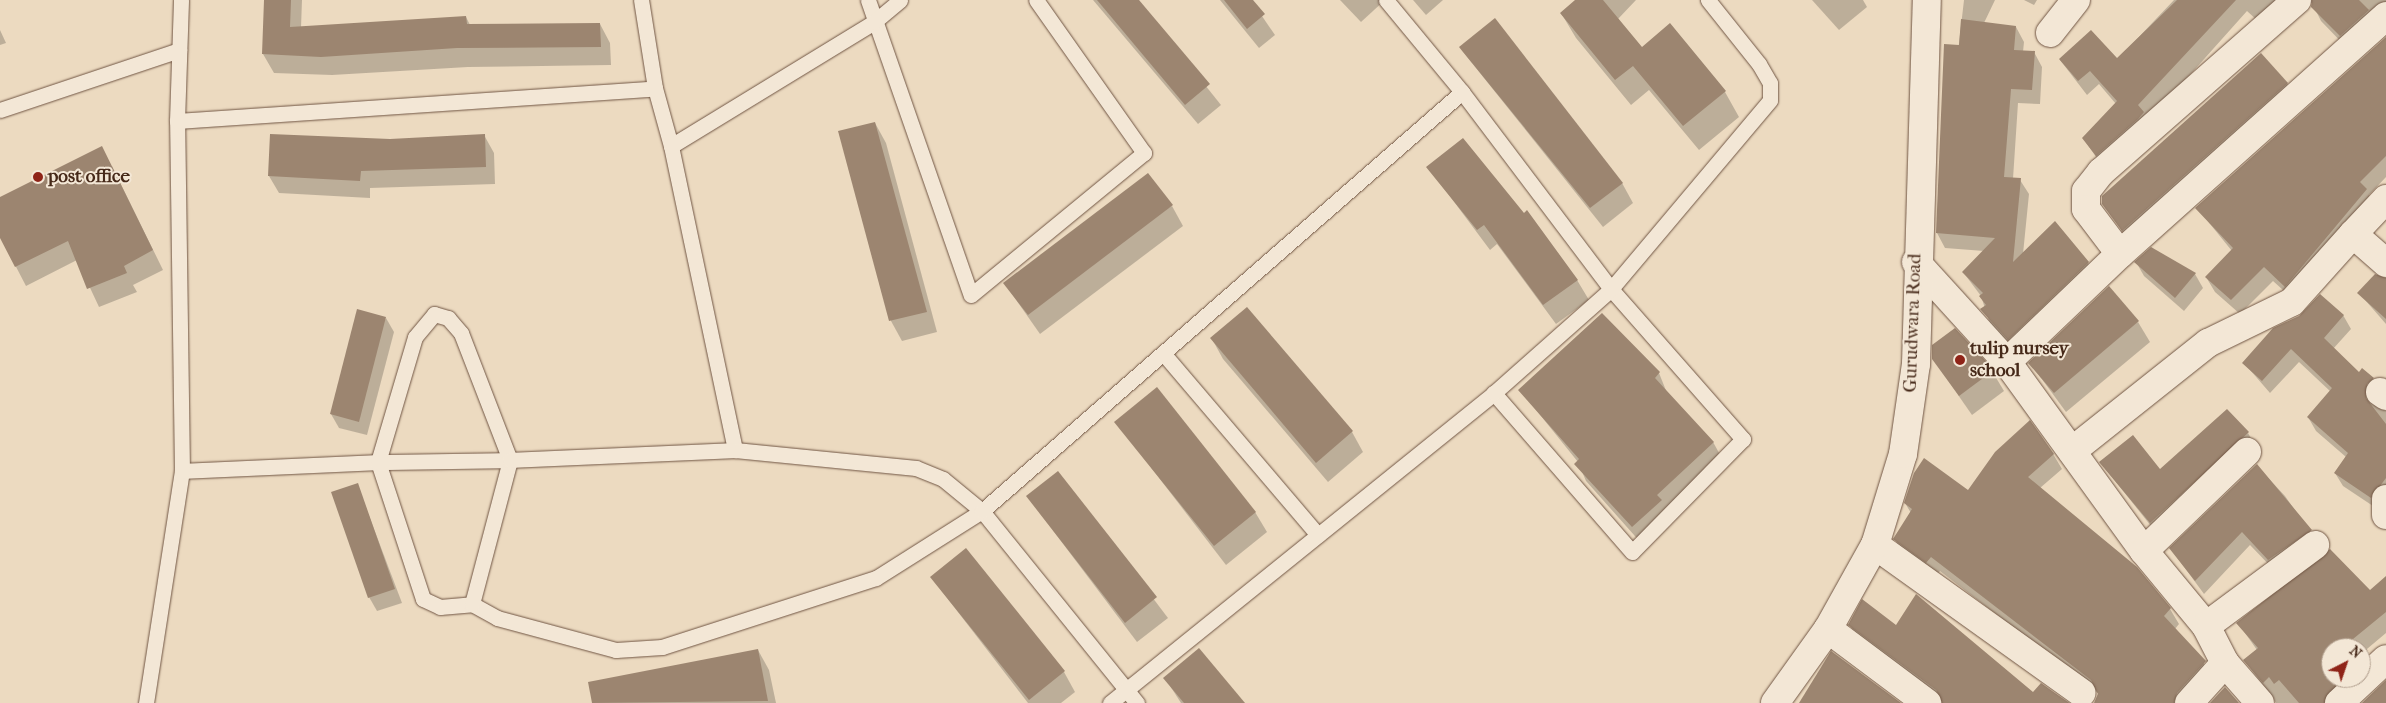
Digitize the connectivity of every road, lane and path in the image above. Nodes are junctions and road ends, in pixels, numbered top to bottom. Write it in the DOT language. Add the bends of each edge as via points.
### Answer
graph roads {
  1 [pos="181,0"];
  2 [pos="641,0"];
  3 [pos="868,0"];
  4 [pos="900,0"];
  5 [pos="1036,0"];
  6 [pos="1386,0"];
  7 [pos="1708,0"];
  8 [pos="1927,0"];
  9 [pos="2076,0"];
  10 [pos="2297,0"];
  11 [pos="2386,16"];
  12 [pos="874,22"];
  13 [pos="2050,33"];
  14 [pos="179,50"];
  15 [pos="655,88"];
  16 [pos="1462,92"];
  17 [pos="0,110"];
  18 [pos="177,122"];
  19 [pos="671,146"];
  20 [pos="2386,199"];
  21 [pos="2352,234"];
  22 [pos="2120,254"];
  23 [pos="1916,262"];
  24 [pos="2386,263"];
  25 [pos="1611,289"];
  26 [pos="1163,353"];
  27 [pos="2007,362"];
  28 [pos="1494,392"];
  29 [pos="735,450"];
  30 [pos="2072,451"];
  31 [pos="2248,452"];
  32 [pos="510,460"];
  33 [pos="378,462"];
  34 [pos="182,471"];
  35 [pos="2386,499"];
  36 [pos="982,511"];
  37 [pos="2386,515"];
  38 [pos="1318,535"];
  39 [pos="1875,545"];
  40 [pos="2315,546"];
  41 [pos="2144,551"];
  42 [pos="472,604"];
  43 [pos="2206,626"];
  44 [pos="1828,629"];
  45 [pos="2386,660"];
  46 [pos="2225,663"];
  47 [pos="1127,690"];
  48 [pos="2082,693"];
  49 [pos="146,703"];
  50 [pos="1110,703"];
  51 [pos="1138,703"];
  52 [pos="1775,703"];
  53 [pos="1926,703"];
  54 [pos="2189,703"];
  55 [pos="2260,703"];
  56 [pos="2339,703"];
  1 -- 14 [label="lane"];
  2 -- 15 [label="lane"];
  3 -- 12 [label="lane"];
  4 -- 12 [label="lane"];
  5 -- 12 [label="lane" via="1144,152 971,295"];
  6 -- 16 [label="lane"];
  7 -- 25 [label="lane" via="1759,64 1770,83 1770,100"];
  8 -- 23 [label="street, Gurudwara Road"];
  9 -- 13 [label="street"];
  10 -- 22 [label="street" via="2100,172 2086,191 2086,209"];
  11 -- 22 [label="street"];
  12 -- 19 [label="lane"];
  14 -- 17 [label="lane"];
  14 -- 18 [label="lane"];
  15 -- 18 [label="lane"];
  15 -- 19 [label="lane"];
  16 -- 25 [label="lane"];
  16 -- 26 [label="lane"];
  18 -- 34 [label="lane"];
  19 -- 29 [label="lane"];
  20 -- 21 [label="street"];
  21 -- 24 [label="street"];
  21 -- 30 [label="street" via="2292,302 2208,343"];
  22 -- 27 [label="street"];
  23 -- 27 [label="street"];
  23 -- 39 [label="street, Gurudwara Road" via="1916,364 1903,454"];
  25 -- 28 [label="lane"];
  25 -- 28 [label="lane" via="1744,439 1632,552"];
  26 -- 36 [label="lane"];
  26 -- 38 [label="lane"];
  27 -- 30 [label="street"];
  28 -- 38 [label="lane"];
  29 -- 32 [label="lane"];
  29 -- 36 [label="lane" via="916,468 943,479"];
  30 -- 41 [label="street"];
  31 -- 41 [label="street"];
  32 -- 33 [label="lane"];
  32 -- 33 [label="lane" via="461,333 448,318 434,314 415,337"];
  32 -- 42 [label="lane"];
  33 -- 34 [label="lane"];
  33 -- 42 [label="lane" via="423,599 440,607"];
  34 -- 49 [label="lane"];
  35 -- 37 [label="street"];
  36 -- 42 [label="lane" via="876,578 662,647 616,650 498,618"];
  36 -- 47 [label="lane"];
  38 -- 47 [label="lane"];
  39 -- 44 [label="street, Gurudwara Road"];
  39 -- 48 [label="street"];
  40 -- 43 [label="street"];
  41 -- 43 [label="street"];
  43 -- 46 [label="street"];
  44 -- 52 [label="street, Gurudwara Road"];
  44 -- 53 [label="street"];
  45 -- 56 [label="street"];
  46 -- 54 [label="street"];
  46 -- 55 [label="street"];
  47 -- 50 [label="lane"];
  47 -- 51 [label="lane"];
}
